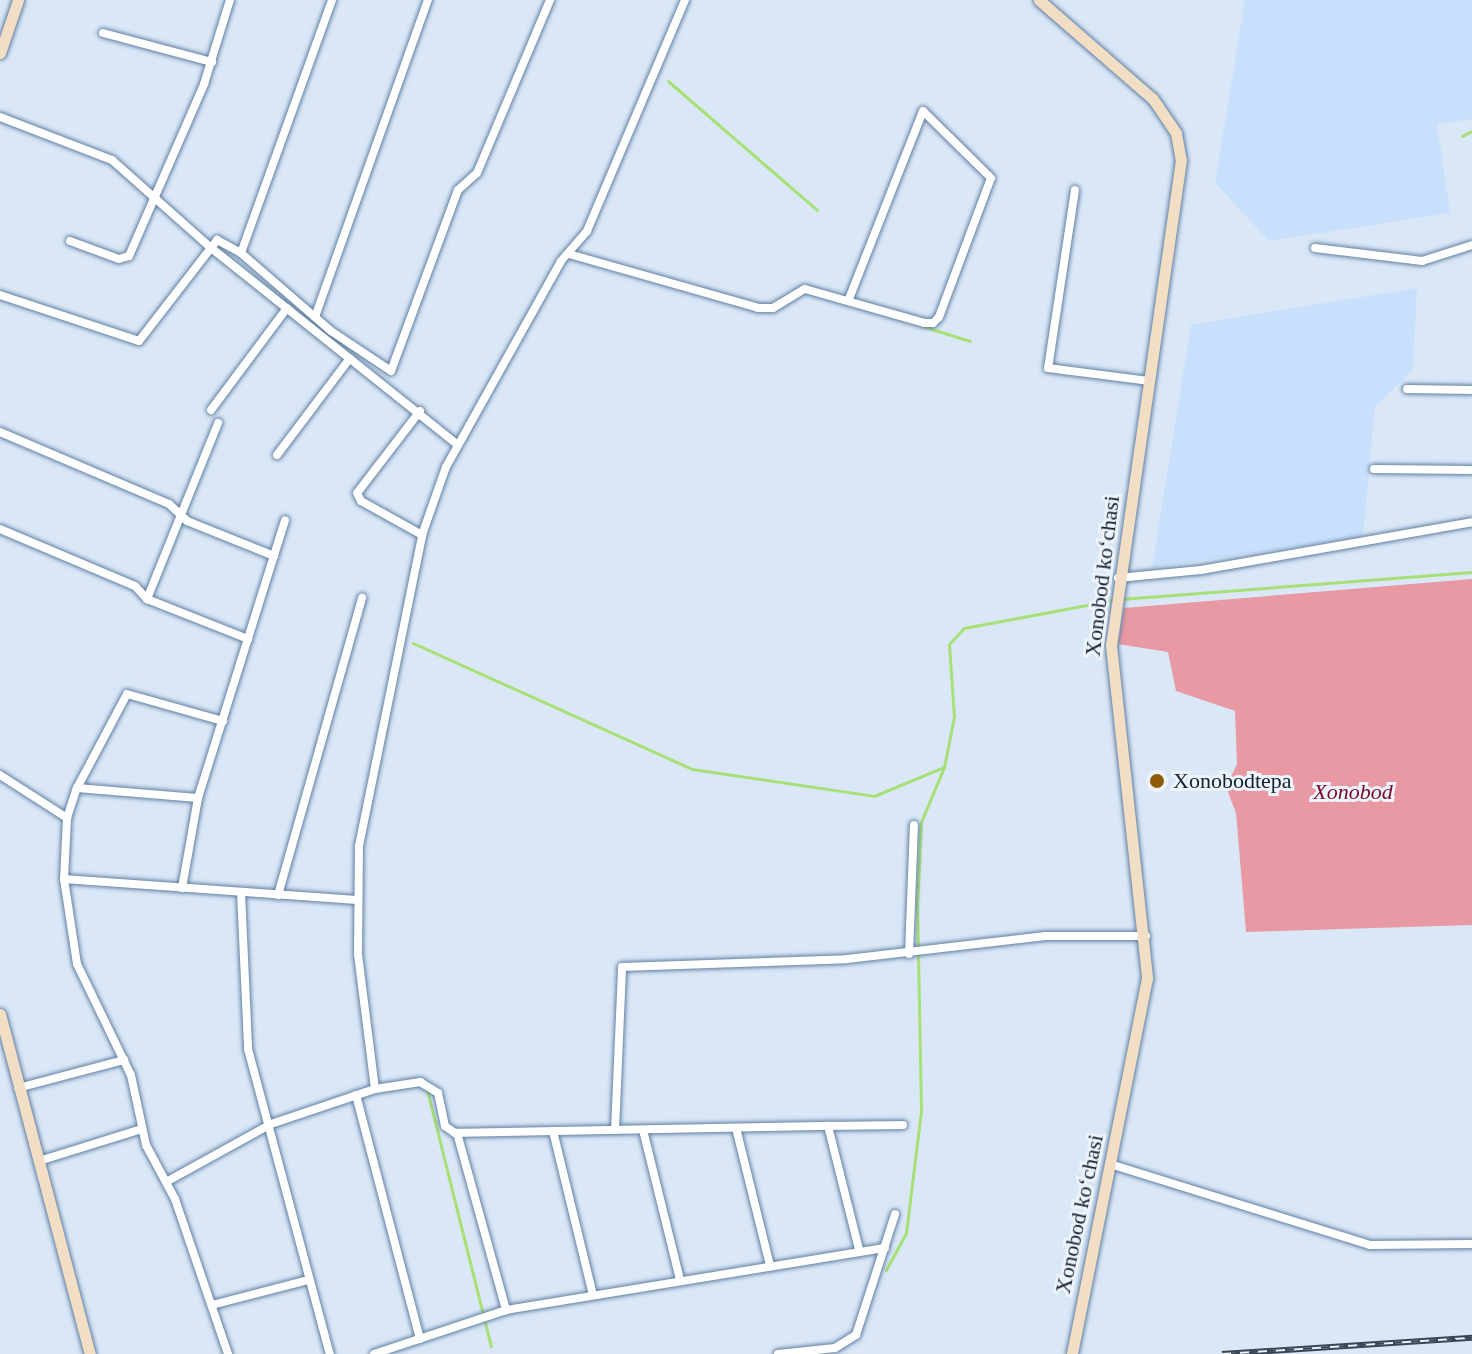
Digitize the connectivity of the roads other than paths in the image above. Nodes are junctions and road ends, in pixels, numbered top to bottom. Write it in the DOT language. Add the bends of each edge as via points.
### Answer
graph roads {
  1 [pos="18,0"];
  2 [pos="230,0"];
  3 [pos="332,0"];
  4 [pos="428,0"];
  5 [pos="550,0"];
  6 [pos="685,0"];
  7 [pos="1039,0"];
  8 [pos="103,33"];
  9 [pos="0,53"];
  10 [pos="212,62"];
  11 [pos="0,117"];
  12 [pos="1075,190"];
  13 [pos="155,195"];
  14 [pos="70,241"];
  15 [pos="1472,245"];
  16 [pos="210,247"];
  17 [pos="1315,248"];
  18 [pos="241,253"];
  19 [pos="569,254"];
  20 [pos="0,295"];
  21 [pos="848,301"];
  22 [pos="287,308"];
  23 [pos="315,317"];
  24 [pos="350,358"];
  25 [pos="391,371"];
  26 [pos="1150,381"];
  27 [pos="385,386"];
  28 [pos="1407,389"];
  29 [pos="1472,390"];
  30 [pos="211,410"];
  31 [pos="420,411"];
  32 [pos="218,423"];
  33 [pos="0,432"];
  34 [pos="458,445"];
  35 [pos="277,455"];
  36 [pos="1374,469"];
  37 [pos="1472,470"];
  38 [pos="178,516"];
  39 [pos="285,520"];
  40 [pos="1472,522"];
  41 [pos="0,529"];
  42 [pos="422,535"];
  43 [pos="274,556"];
  44 [pos="1118,578"];
  45 [pos="362,598"];
  46 [pos="147,599"];
  47 [pos="248,639"];
  48 [pos="223,721"];
  49 [pos="0,775"];
  50 [pos="77,788"];
  51 [pos="198,798"];
  52 [pos="67,818"];
  53 [pos="914,825"];
  54 [pos="64,879"];
  55 [pos="182,888"];
  56 [pos="241,892"];
  57 [pos="278,895"];
  58 [pos="356,900"];
  59 [pos="1146,936"];
  60 [pos="909,954"];
  61 [pos="0,1014"];
  62 [pos="124,1060"];
  63 [pos="18,1088"];
  64 [pos="375,1089"];
  65 [pos="356,1095"];
  66 [pos="271,1124"];
  67 [pos="903,1125"];
  68 [pos="828,1126"];
  69 [pos="736,1128"];
  70 [pos="142,1129"];
  71 [pos="615,1130"];
  72 [pos="643,1130"];
  73 [pos="553,1131"];
  74 [pos="457,1133"];
  75 [pos="39,1161"];
  76 [pos="1110,1164"];
  77 [pos="166,1182"];
  78 [pos="895,1214"];
  79 [pos="1472,1244"];
  80 [pos="885,1248"];
  81 [pos="859,1249"];
  82 [pos="770,1265"];
  83 [pos="308,1280"];
  84 [pos="680,1280"];
  85 [pos="593,1295"];
  86 [pos="212,1305"];
  87 [pos="506,1310"];
  88 [pos="420,1339"];
  89 [pos="794,1352"];
  90 [pos="90,1354"];
  91 [pos="228,1354"];
  92 [pos="330,1354"];
  93 [pos="374,1354"];
  94 [pos="778,1354"];
  95 [pos="1072,1354"];
  1 -- 9 [label="main road"];
  2 -- 10 [label="street"];
  3 -- 18 [label="street"];
  4 -- 23 [label="street"];
  5 -- 25 [label="street" via="477,173 458,190"];
  6 -- 19 [label="street" via="587,231"];
  7 -- 26 [label="main road, Xonobod koʻchasi" via="1143,90 1178,139 1181,174"];
  8 -- 10 [label="street"];
  10 -- 13 [label="street"];
  11 -- 13 [label="street" via="112,160"];
  12 -- 26 [label="street" via="1048,368"];
  13 -- 14 [label="street" via="126,259"];
  13 -- 16 [label="street"];
  15 -- 17 [label="street" via="1422,261"];
  16 -- 18 [label="street" via="217,240"];
  16 -- 20 [label="street" via="139,341"];
  16 -- 22 [label="street"];
  18 -- 23 [label="street"];
  19 -- 21 [label="street" via="758,308 773,308 802,289"];
  19 -- 34 [label="street"];
  21 -- 21 [label="street" via="924,323 939,317 991,178 923,111"];
  22 -- 24 [label="street"];
  22 -- 30 [label="street"];
  23 -- 25 [label="street"];
  24 -- 27 [label="street"];
  24 -- 35 [label="street"];
  25 -- 27 [label="street"];
  26 -- 44 [label="main road, Xonobod koʻchasi"];
  27 -- 31 [label="street"];
  28 -- 29 [label="street"];
  31 -- 34 [label="street"];
  31 -- 42 [label="street" via="357,493 361,501"];
  32 -- 38 [label="street"];
  33 -- 38 [label="street" via="169,504"];
  34 -- 42 [label="street"];
  36 -- 37 [label="street"];
  38 -- 43 [label="street"];
  38 -- 46 [label="street"];
  39 -- 43 [label="street"];
  40 -- 44 [label="street" via="1201,570"];
  41 -- 46 [label="street" via="135,586"];
  42 -- 58 [label="street" via="359,846"];
  43 -- 47 [label="street"];
  44 -- 59 [label="main road, Xonobod koʻchasi" via="1113,689"];
  45 -- 57 [label="street"];
  46 -- 47 [label="street"];
  47 -- 48 [label="street"];
  48 -- 50 [label="street" via="127,694"];
  48 -- 51 [label="street"];
  49 -- 52 [label="street"];
  50 -- 51 [label="street"];
  50 -- 52 [label="street"];
  51 -- 55 [label="street"];
  52 -- 54 [label="street"];
  53 -- 60 [label="street"];
  54 -- 55 [label="street"];
  54 -- 62 [label="street" via="77,964"];
  55 -- 56 [label="street"];
  56 -- 57 [label="street"];
  56 -- 66 [label="street" via="248,1049"];
  57 -- 58 [label="street"];
  58 -- 64 [label="street" via="362,1005"];
  59 -- 60 [label="street" via="1046,936"];
  59 -- 76 [label="main road, Xonobod koʻchasi" via="1145,993"];
  60 -- 71 [label="street" via="622,967"];
  61 -- 63 [label="main road"];
  62 -- 63 [label="street"];
  62 -- 70 [label="street"];
  63 -- 75 [label="main road"];
  64 -- 65 [label="street"];
  64 -- 74 [label="street" via="430,1084 438,1093 447,1130"];
  65 -- 66 [label="street"];
  65 -- 88 [label="street"];
  66 -- 77 [label="street"];
  66 -- 83 [label="street"];
  67 -- 68 [label="street"];
  68 -- 69 [label="street"];
  68 -- 81 [label="street"];
  69 -- 72 [label="street"];
  69 -- 82 [label="street"];
  70 -- 75 [label="street"];
  70 -- 77 [label="street"];
  71 -- 72 [label="street"];
  71 -- 73 [label="street"];
  72 -- 84 [label="street"];
  73 -- 74 [label="street"];
  73 -- 85 [label="street"];
  74 -- 87 [label="street"];
  75 -- 90 [label="main road"];
  76 -- 79 [label="street" via="1370,1245"];
  76 -- 95 [label="main road, Xonobod koʻchasi"];
  77 -- 86 [label="street"];
  78 -- 80 [label="street"];
  80 -- 81 [label="street"];
  80 -- 89 [label="street" via="856,1335 835,1348"];
  81 -- 82 [label="street"];
  82 -- 84 [label="street"];
  83 -- 86 [label="street"];
  83 -- 92 [label="street"];
  84 -- 85 [label="street"];
  85 -- 87 [label="street"];
  86 -- 91 [label="street"];
  87 -- 88 [label="street"];
  88 -- 93 [label="street"];
  89 -- 94 [label="street"];
}
